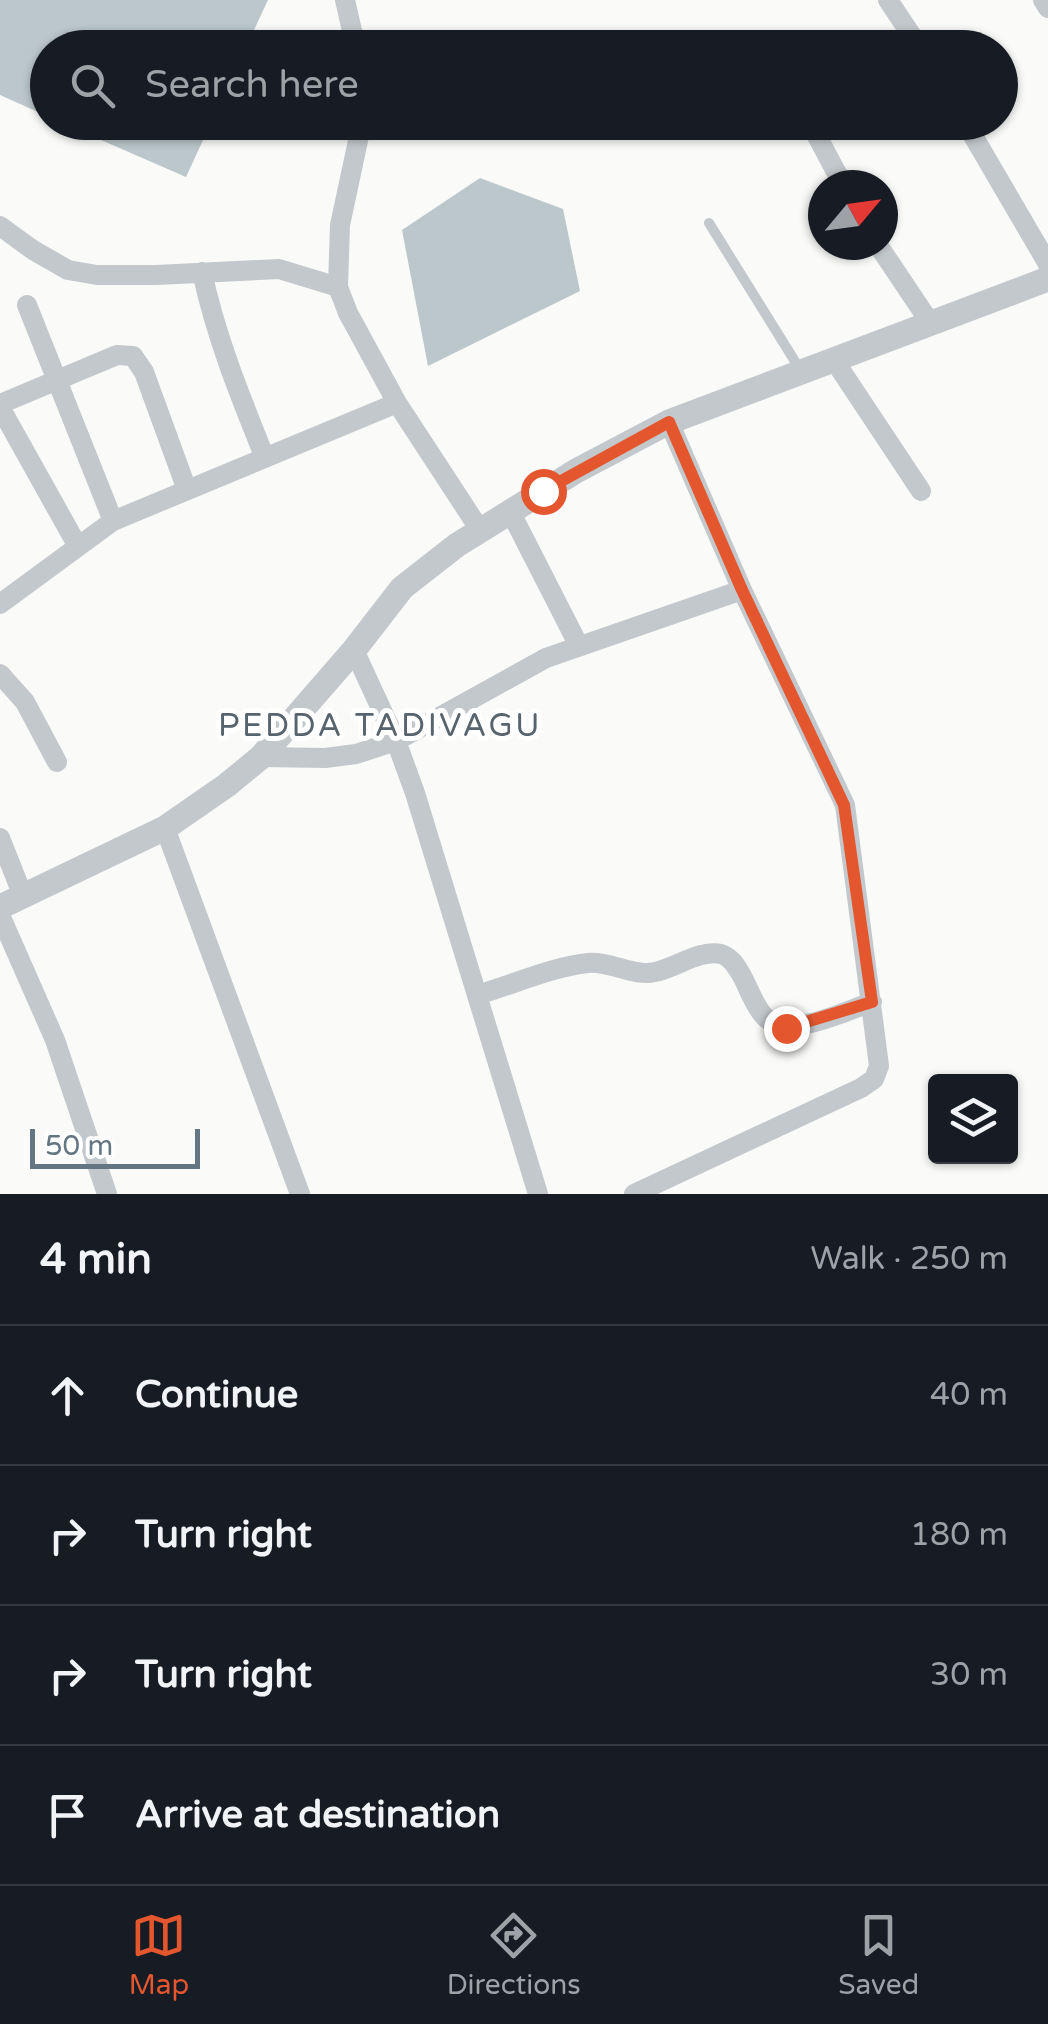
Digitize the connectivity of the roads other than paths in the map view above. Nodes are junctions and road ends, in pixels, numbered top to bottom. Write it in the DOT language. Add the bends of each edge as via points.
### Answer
graph roads {
  1 [pos="345,0"];
  2 [pos="888,0"];
  3 [pos="1043,0"];
  4 [pos="1048,8"];
  5 [pos="352,30"];
  6 [pos="908,30"];
  7 [pos="358,140"];
  8 [pos="819,140"];
  9 [pos="975,140"];
  10 [pos="836,170"];
  11 [pos="709,223"];
  12 [pos="0,226"];
  13 [pos="888,260"];
  14 [pos="1048,264"];
  15 [pos="202,272"];
  16 [pos="1048,279"];
  17 [pos="338,287"];
  18 [pos="28,305"];
  19 [pos="931,324"];
  20 [pos="834,360"];
  21 [pos="802,372"];
  22 [pos="58,381"];
  23 [pos="397,403"];
  24 [pos="0,406"];
  25 [pos="669,422"];
  26 [pos="264,458"];
  27 [pos="187,490"];
  28 [pos="921,492"];
  29 [pos="510,511"];
  30 [pos="113,521"];
  31 [pos="480,530"];
  32 [pos="77,544"];
  33 [pos="742,590"];
  34 [pos="0,604"];
  35 [pos="579,646"];
  36 [pos="354,650"];
  37 [pos="0,674"];
  38 [pos="396,741"];
  39 [pos="261,758"];
  40 [pos="58,762"];
  41 [pos="164,828"];
  42 [pos="0,838"];
  43 [pos="11,901"];
  44 [pos="0,915"];
  45 [pos="477,995"];
  46 [pos="872,1002"];
  47 [pos="108,1194"];
  48 [pos="300,1194"];
  49 [pos="538,1194"];
  50 [pos="634,1194"];
  1 -- 5 [label="street"];
  2 -- 6 [label="street"];
  3 -- 4 [label="street"];
  7 -- 17 [label="street" via="340,225"];
  8 -- 10 [label="street"];
  9 -- 14 [label="street"];
  11 -- 21 [label="lane"];
  12 -- 15 [label="street" via="68,270"];
  13 -- 19 [label="street"];
  15 -- 17 [label="street" via="279,269"];
  15 -- 26 [label="street" via="226,364"];
  16 -- 19 [label="street"];
  17 -- 23 [label="street"];
  18 -- 22 [label="street"];
  19 -- 20 [label="street"];
  20 -- 21 [label="street"];
  20 -- 28 [label="street"];
  21 -- 25 [label="street"];
  22 -- 24 [label="street"];
  22 -- 27 [label="street" via="117,355 133,356"];
  22 -- 30 [label="street"];
  23 -- 26 [label="street"];
  23 -- 31 [label="street"];
  24 -- 32 [label="street"];
  25 -- 29 [label="street"];
  25 -- 33 [label="street"];
  26 -- 27 [label="street"];
  27 -- 30 [label="street"];
  29 -- 31 [label="street"];
  29 -- 35 [label="street"];
  30 -- 32 [label="street"];
  31 -- 36 [label="street" via="402,588"];
  32 -- 34 [label="street"];
  33 -- 35 [label="street"];
  33 -- 46 [label="street" via="844,805"];
  35 -- 38 [label="street"];
  36 -- 38 [label="street"];
  36 -- 39 [label="street"];
  37 -- 40 [label="street" via="25,702"];
  38 -- 39 [label="street" via="326,758"];
  38 -- 45 [label="street"];
  39 -- 41 [label="street"];
  41 -- 43 [label="street"];
  41 -- 48 [label="street"];
  42 -- 43 [label="street"];
  44 -- 47 [label="street" via="56,1040"];
  45 -- 46 [label="street" via="584,963 652,973 720,954 740,971 775,1025 808,1023"];
  45 -- 49 [label="street"];
  46 -- 50 [label="street" via="880,1066 874,1078"];
}
